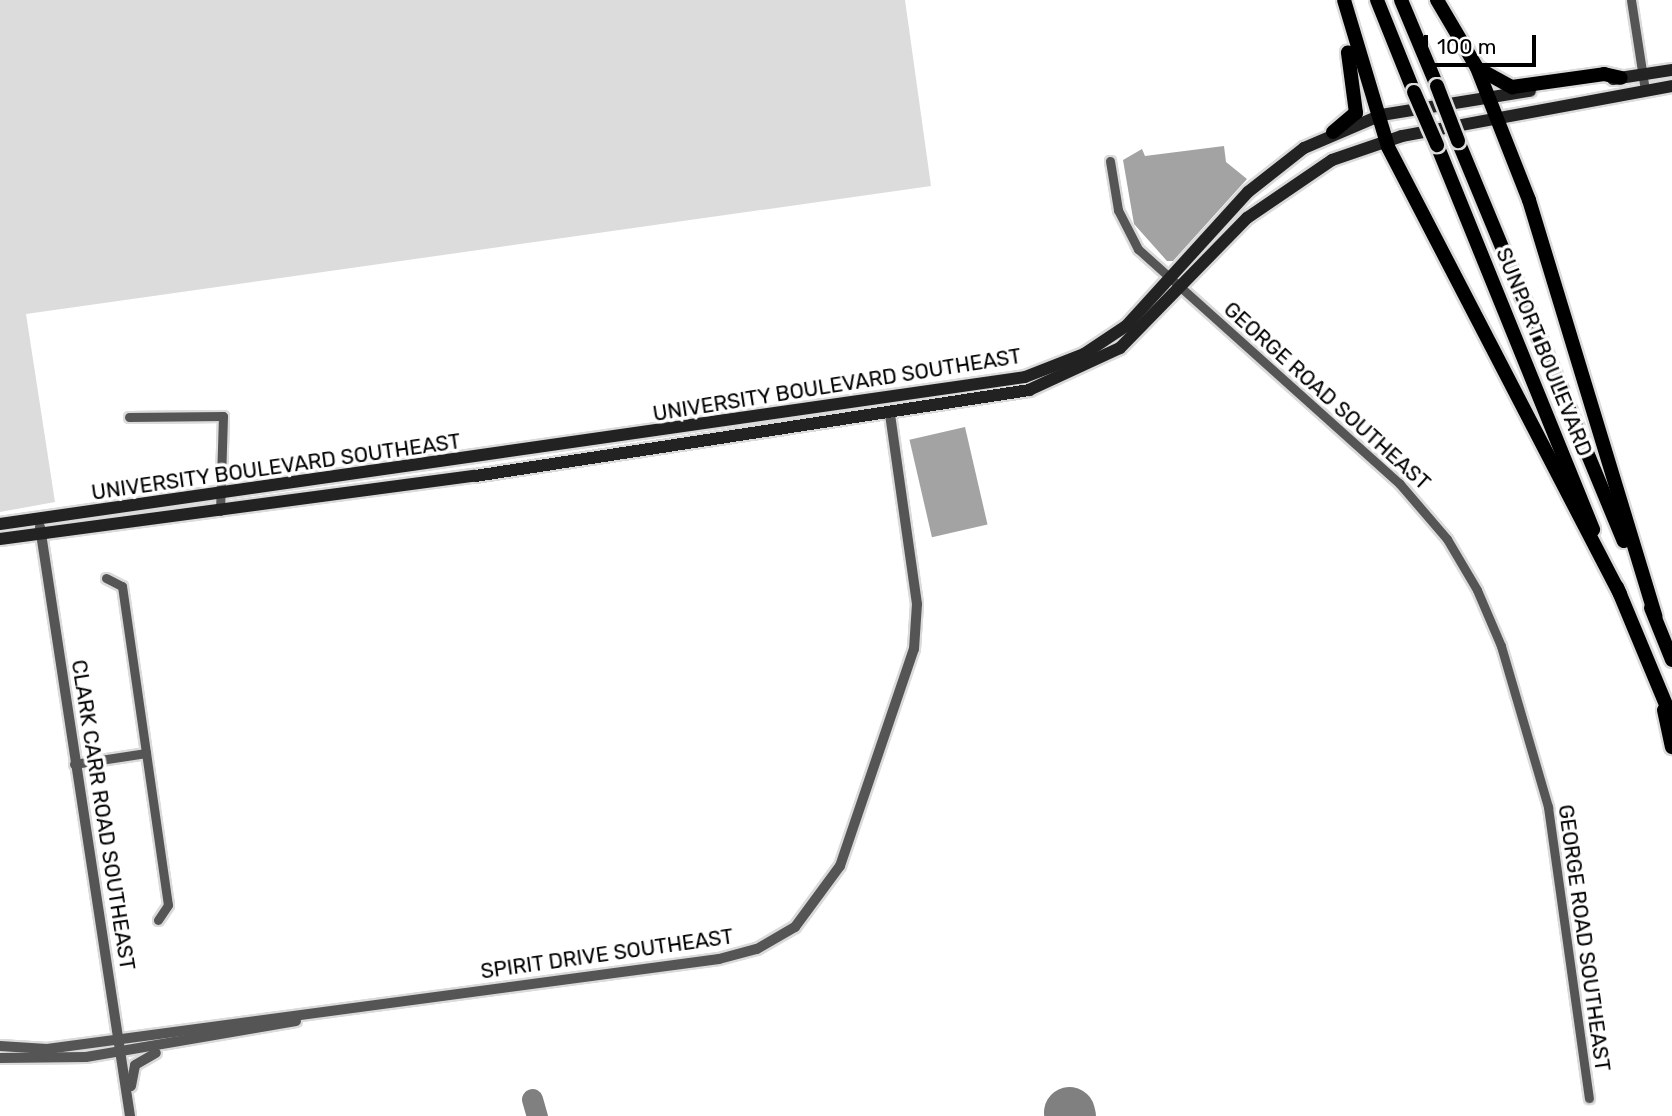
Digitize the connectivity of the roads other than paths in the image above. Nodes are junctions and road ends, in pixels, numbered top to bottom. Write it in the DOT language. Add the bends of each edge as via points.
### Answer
graph roads {
  1 [pos="1336,0"];
  2 [pos="1344,0"];
  3 [pos="1377,0"];
  4 [pos="1401,0"];
  5 [pos="1437,0"];
  6 [pos="1631,0"];
  7 [pos="1477,68"];
  8 [pos="1672,70"];
  9 [pos="1642,75"];
  10 [pos="1621,78"];
  11 [pos="1672,86"];
  12 [pos="1645,90"];
  13 [pos="1490,98"];
  14 [pos="1377,116"];
  15 [pos="1500,120"];
  16 [pos="1334,132"];
  17 [pos="1386,140"];
  18 [pos="1110,161"];
  19 [pos="1171,280"];
  20 [pos="1182,289"];
  21 [pos="888,399"];
  22 [pos="890,414"];
  23 [pos="129,417"];
  24 [pos="218,494"];
  25 [pos="220,511"];
  26 [pos="38,519"];
  27 [pos="0,524"];
  28 [pos="41,534"];
  29 [pos="0,539"];
  30 [pos="106,578"];
  31 [pos="1620,594"];
  32 [pos="1655,616"];
  33 [pos="1672,660"];
  34 [pos="1660,691"];
  35 [pos="1672,719"];
  36 [pos="1672,747"];
  37 [pos="146,753"];
  38 [pos="74,764"];
  39 [pos="158,920"];
  40 [pos="322,1014"];
  41 [pos="118,1039"];
  42 [pos="216,1039"];
  43 [pos="0,1046"];
  44 [pos="120,1052"];
  45 [pos="0,1058"];
  46 [pos="1589,1098"];
  47 [pos="130,1116"];
  48 [pos="136,1116"];
  1 -- 16 [label="main road" via="1356,113"];
  2 -- 14 [label="main road"];
  3 -- 31 [label="main road, SUNPORT BOULEVARD, bridge"];
  4 -- 32 [label="main road, SUNPORT BOULEVARD, bridge"];
  5 -- 7 [label="main road"];
  6 -- 9 [label="street"];
  7 -- 10 [label="main road" via="1513,87 1604,74"];
  7 -- 13 [label="main road"];
  8 -- 9 [label="main road, UNIVERSITY BOULEVARD SOUTHEAST"];
  9 -- 10 [label="main road, UNIVERSITY BOULEVARD SOUTHEAST"];
  9 -- 12 [label="street"];
  10 -- 13 [label="main road, UNIVERSITY BOULEVARD SOUTHEAST"];
  11 -- 12 [label="main road, UNIVERSITY BOULEVARD SOUTHEAST"];
  12 -- 15 [label="main road, UNIVERSITY BOULEVARD SOUTHEAST"];
  13 -- 14 [label="main road, UNIVERSITY BOULEVARD SOUTHEAST"];
  13 -- 15 [label="main road"];
  14 -- 16 [label="main road, UNIVERSITY BOULEVARD SOUTHEAST"];
  14 -- 17 [label="main road"];
  15 -- 17 [label="main road, UNIVERSITY BOULEVARD SOUTHEAST"];
  15 -- 32 [label="main road"];
  16 -- 19 [label="main road, UNIVERSITY BOULEVARD SOUTHEAST" via="1261,180"];
  17 -- 20 [label="main road, UNIVERSITY BOULEVARD SOUTHEAST" via="1332,160 1272,197"];
  17 -- 31 [label="main road"];
  18 -- 19 [label="street, GEORGE ROAD SOUTHEAST" via="1126,230"];
  19 -- 20 [label="street, GEORGE ROAD SOUTHEAST"];
  19 -- 21 [label="main road, UNIVERSITY BOULEVARD SOUTHEAST" via="1112,336 1055,367"];
  20 -- 22 [label="main road, UNIVERSITY BOULEVARD SOUTHEAST" via="1135,337 1060,380"];
  20 -- 46 [label="street, GEORGE ROAD SOUTHEAST" via="1399,483 1447,539 1477,590 1501,646 1548,807"];
  21 -- 22 [label="main road, SPIRIT DRIVE SOUTHEAST"];
  21 -- 24 [label="main road, UNIVERSITY BOULEVARD SOUTHEAST"];
  22 -- 25 [label="main road, UNIVERSITY BOULEVARD SOUTHEAST"];
  22 -- 40 [label="street, SPIRIT DRIVE SOUTHEAST" via="917,633 840,866 816,906 772,942 733,957"];
  23 -- 24 [label="street" via="223,416"];
  24 -- 25 [label="street"];
  24 -- 26 [label="main road, UNIVERSITY BOULEVARD SOUTHEAST"];
  25 -- 28 [label="main road, UNIVERSITY BOULEVARD SOUTHEAST"];
  26 -- 27 [label="main road, UNIVERSITY BOULEVARD SOUTHEAST"];
  26 -- 28 [label="street, CLARK CARR ROAD SOUTHEAST"];
  28 -- 29 [label="main road, UNIVERSITY BOULEVARD SOUTHEAST"];
  28 -- 38 [label="street, CLARK CARR ROAD SOUTHEAST"];
  30 -- 37 [label="street" via="122,586"];
  31 -- 34 [label="main road, SUNPORT BOULEVARD"];
  32 -- 33 [label="main road, SUNPORT BOULEVARD"];
  34 -- 35 [label="main road, SUNPORT BOULEVARD"];
  34 -- 36 [label="main road"];
  37 -- 38 [label="street"];
  37 -- 39 [label="street" via="168,905"];
  38 -- 41 [label="street, CLARK CARR ROAD SOUTHEAST"];
  40 -- 41 [label="street"];
  40 -- 42 [label="street"];
  41 -- 43 [label="street" via="47,1049"];
  41 -- 44 [label="street, CLARK CARR ROAD SOUTHEAST"];
  42 -- 44 [label="street"];
  42 -- 48 [label="street" via="138,1060 130,1077"];
  44 -- 45 [label="street"];
  44 -- 47 [label="street, CLARK CARR ROAD SOUTHEAST"];
}
